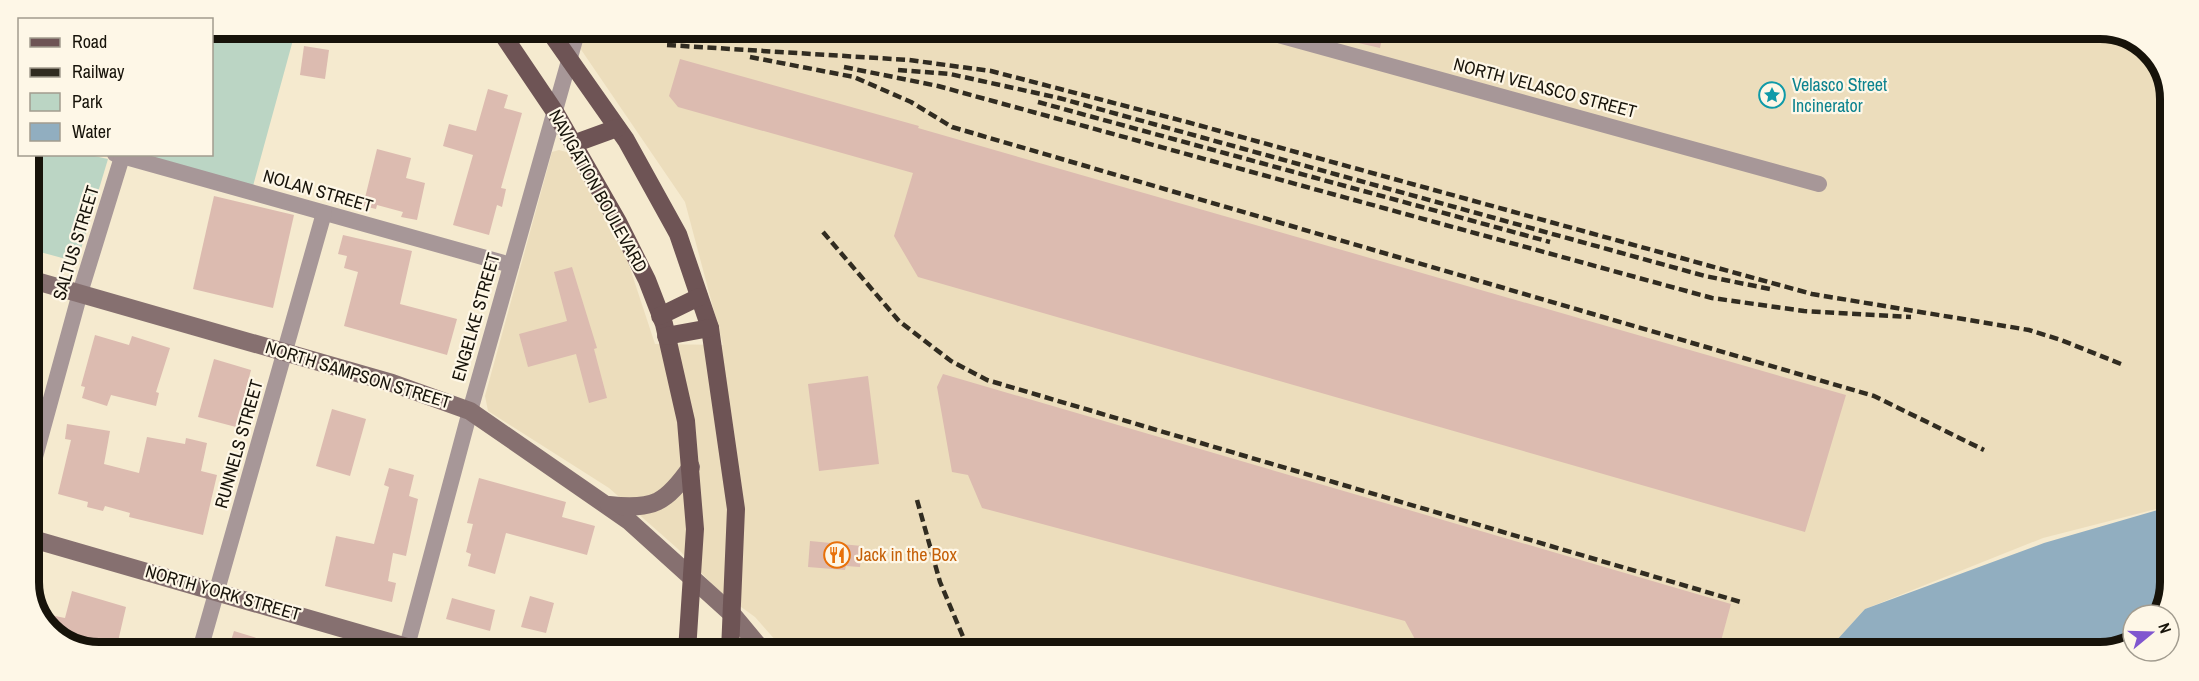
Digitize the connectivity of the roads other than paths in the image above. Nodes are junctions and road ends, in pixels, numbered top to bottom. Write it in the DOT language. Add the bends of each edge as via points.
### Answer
graph roads {
  1 [pos="506,39"];
  2 [pos="555,39"];
  3 [pos="575,39"];
  4 [pos="1293,39"];
  5 [pos="569,61"];
  6 [pos="555,112"];
  7 [pos="617,128"];
  8 [pos="573,144"];
  9 [pos="119,156"];
  10 [pos="1819,184"];
  11 [pos="324,213"];
  12 [pos="511,265"];
  13 [pos="39,282"];
  14 [pos="80,293"];
  15 [pos="699,297"];
  16 [pos="660,316"];
  17 [pos="710,328"];
  18 [pos="666,336"];
  19 [pos="286,352"];
  20 [pos="470,411"];
  21 [pos="39,443"];
  22 [pos="691,466"];
  23 [pos="609,505"];
  24 [pos="39,541"];
  25 [pos="692,580"];
  26 [pos="217,591"];
  27 [pos="733,615"];
  28 [pos="202,642"];
  29 [pos="384,642"];
  30 [pos="412,642"];
  31 [pos="688,642"];
  32 [pos="731,642"];
  33 [pos="756,642"];
  1 -- 6 [label="main road, NAVIGATION BOULEVARD"];
  2 -- 5 [label="main road"];
  3 -- 5 [label="street, ENGELKE STREET"];
  4 -- 10 [label="street, NORTH VELASCO STREET"];
  5 -- 6 [label="street, ENGELKE STREET"];
  5 -- 7 [label="main road"];
  6 -- 8 [label="main road, NAVIGATION BOULEVARD"];
  6 -- 12 [label="street, ENGELKE STREET"];
  7 -- 8 [label="main road"];
  7 -- 15 [label="main road" via="678,234"];
  8 -- 16 [label="main road, NAVIGATION BOULEVARD" via="628,240"];
  9 -- 11 [label="street, NOLAN STREET"];
  9 -- 14 [label="street, SALTUS STREET"];
  11 -- 12 [label="street, NOLAN STREET"];
  11 -- 19 [label="street, RUNNELS STREET"];
  12 -- 20 [label="street, ENGELKE STREET"];
  13 -- 14 [label="main road, NORTH SAMPSON STREET"];
  14 -- 19 [label="main road, NORTH SAMPSON STREET"];
  14 -- 21 [label="street, SALTUS STREET"];
  15 -- 16 [label="main road"];
  15 -- 17 [label="main road"];
  16 -- 18 [label="main road, NAVIGATION BOULEVARD"];
  17 -- 18 [label="main road"];
  17 -- 27 [label="main road" via="736,509"];
  18 -- 22 [label="main road, NAVIGATION BOULEVARD" via="686,421"];
  19 -- 20 [label="main road, NORTH SAMPSON STREET" via="422,392"];
  19 -- 26 [label="street, RUNNELS STREET"];
  20 -- 23 [label="main road, NORTH SAMPSON STREET"];
  20 -- 30 [label="street, ENGELKE STREET"];
  22 -- 23 [label="main road" via="672,492 658,502 637,508"];
  22 -- 25 [label="main road, NAVIGATION BOULEVARD" via="695,529"];
  23 -- 25 [label="main road, NORTH SAMPSON STREET"];
  24 -- 26 [label="main road, NORTH YORK STREET"];
  25 -- 27 [label="main road, NORTH SAMPSON STREET"];
  25 -- 31 [label="main road, NAVIGATION BOULEVARD"];
  26 -- 28 [label="street, RUNNELS STREET"];
  26 -- 29 [label="main road, NORTH YORK STREET"];
  27 -- 32 [label="main road"];
  27 -- 33 [label="main road"];
}
